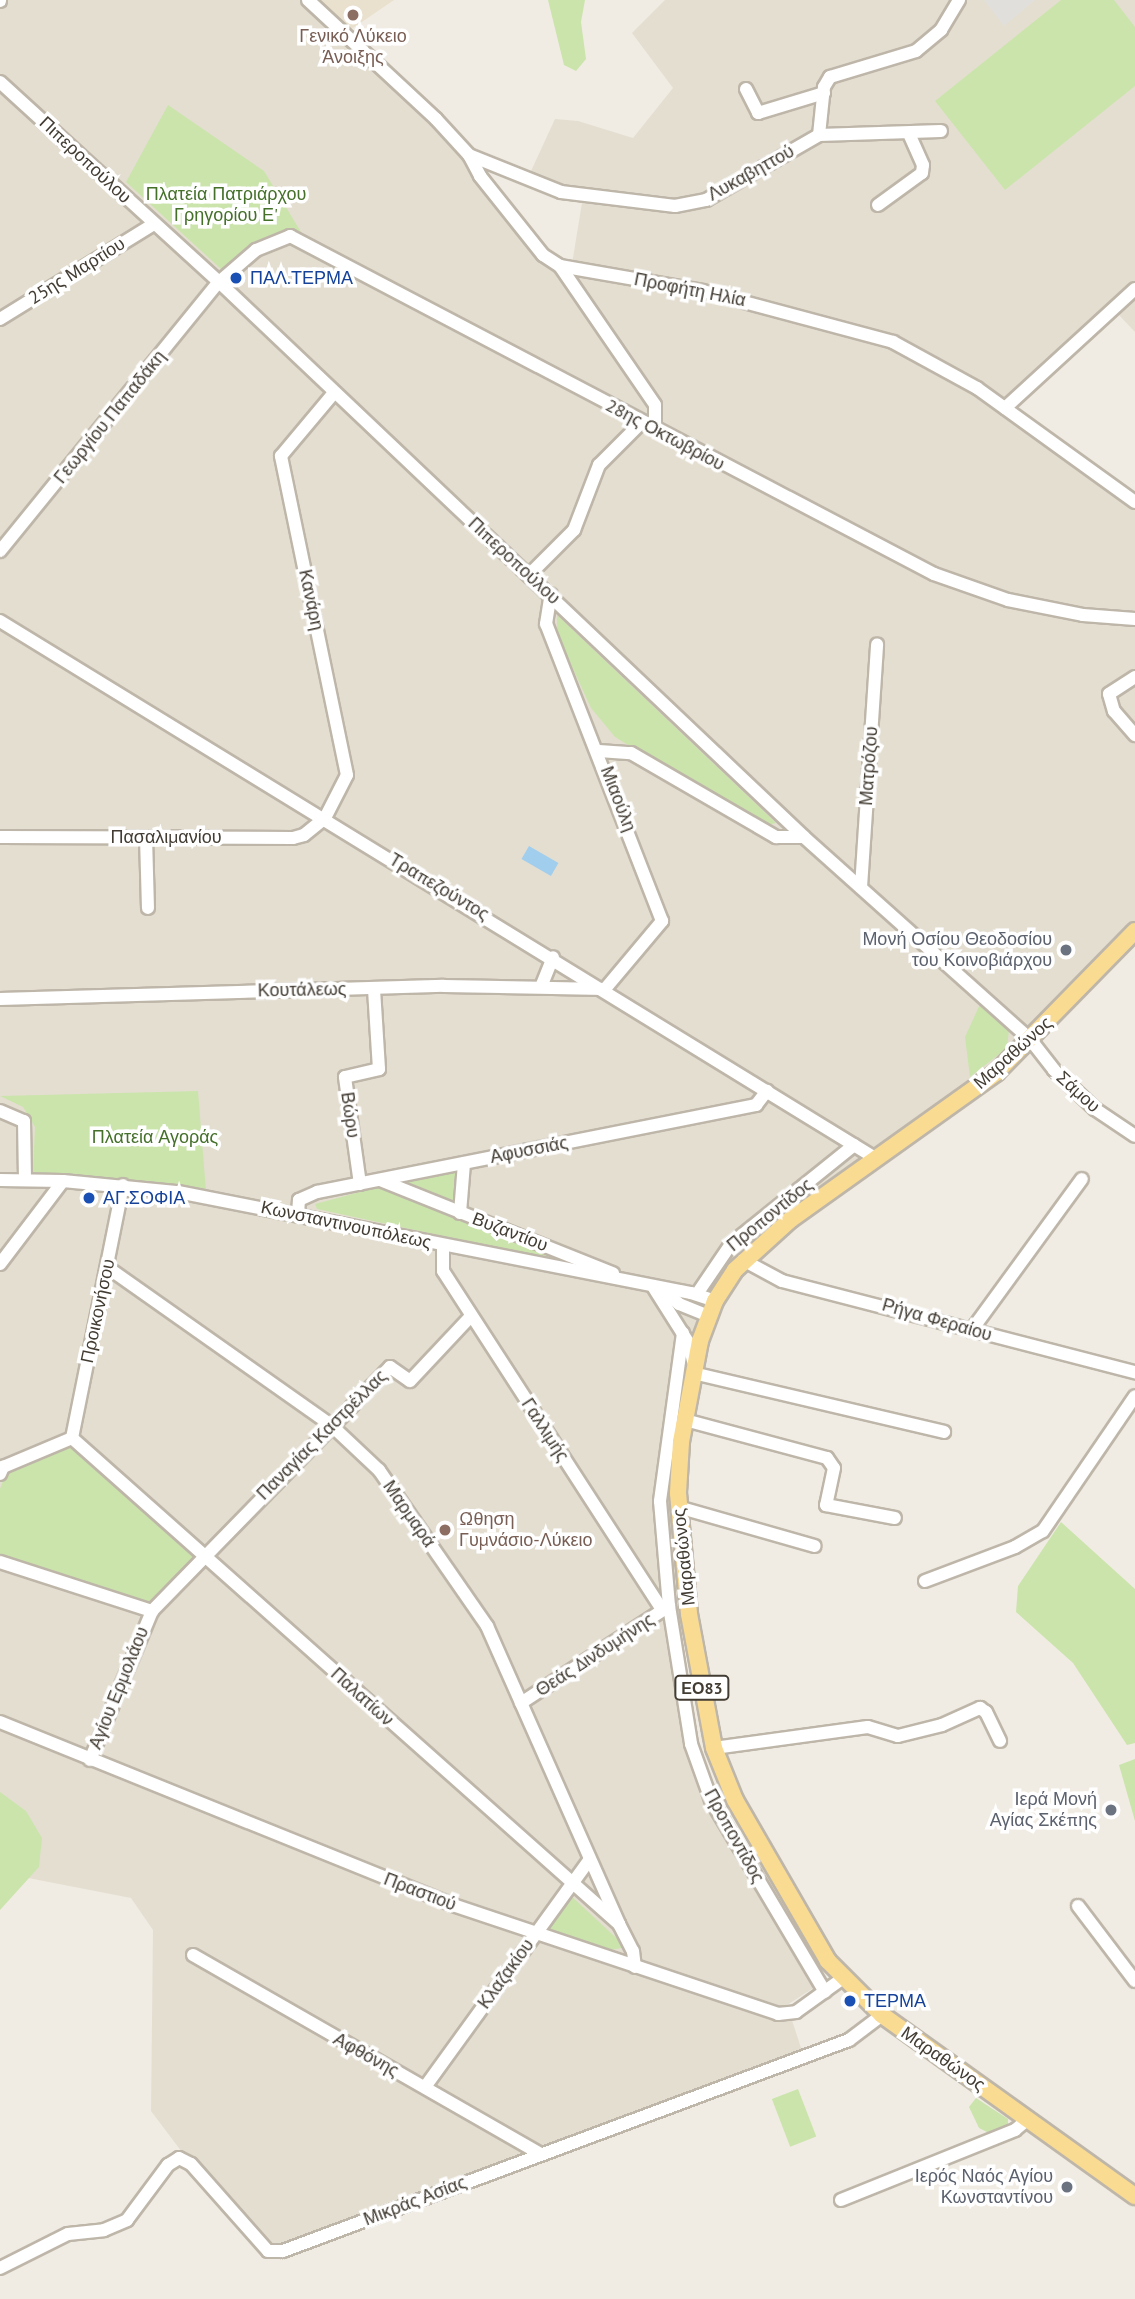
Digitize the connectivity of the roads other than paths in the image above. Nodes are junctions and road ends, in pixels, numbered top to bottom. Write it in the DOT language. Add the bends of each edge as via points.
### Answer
graph roads {
  1 [pos="308,0"];
  2 [pos="959,0"];
  3 [pos="0,82"];
  4 [pos="746,89"];
  5 [pos="824,93"];
  6 [pos="941,131"];
  7 [pos="909,134"];
  8 [pos="819,135"];
  9 [pos="469,155"];
  10 [pos="878,205"];
  11 [pos="154,224"];
  12 [pos="560,266"];
  13 [pos="219,282"];
  14 [pos="1135,289"];
  15 [pos="0,318"];
  16 [pos="333,394"];
  17 [pos="1005,408"];
  18 [pos="641,423"];
  19 [pos="655,429"];
  20 [pos="1135,502"];
  21 [pos="0,551"];
  22 [pos="529,575"];
  23 [pos="551,594"];
  24 [pos="1135,620"];
  25 [pos="0,621"];
  26 [pos="877,645"];
  27 [pos="1135,677"];
  28 [pos="1135,735"];
  29 [pos="599,751"];
  30 [pos="325,818"];
  31 [pos="0,837"];
  32 [pos="146,837"];
  33 [pos="804,837"];
  34 [pos="861,887"];
  35 [pos="148,908"];
  36 [pos="1135,931"];
  37 [pos="553,957"];
  38 [pos="541,987"];
  39 [pos="374,989"];
  40 [pos="605,989"];
  41 [pos="0,999"];
  42 [pos="1030,1039"];
  43 [pos="767,1091"];
  44 [pos="0,1111"];
  45 [pos="1135,1136"];
  46 [pos="854,1145"];
  47 [pos="875,1158"];
  48 [pos="464,1163"];
  49 [pos="24,1179"];
  50 [pos="0,1180"];
  51 [pos="380,1180"];
  52 [pos="1082,1180"];
  53 [pos="63,1181"];
  54 [pos="360,1184"];
  55 [pos="124,1185"];
  56 [pos="460,1213"];
  57 [pos="298,1214"];
  58 [pos="443,1245"];
  59 [pos="743,1260"];
  60 [pos="0,1265"];
  61 [pos="107,1267"];
  62 [pos="653,1288"];
  63 [pos="697,1294"];
  64 [pos="712,1309"];
  65 [pos="471,1316"];
  66 [pos="971,1331"];
  67 [pos="683,1333"];
  68 [pos="694,1369"];
  69 [pos="1135,1372"];
  70 [pos="1135,1396"];
  71 [pos="685,1420"];
  72 [pos="331,1425"];
  73 [pos="944,1432"];
  74 [pos="72,1438"];
  75 [pos="0,1474"];
  76 [pos="678,1507"];
  77 [pos="895,1518"];
  78 [pos="815,1546"];
  79 [pos="204,1555"];
  80 [pos="0,1562"];
  81 [pos="925,1581"];
  82 [pos="666,1608"];
  83 [pos="152,1611"];
  84 [pos="521,1703"];
  85 [pos="0,1722"];
  86 [pos="1000,1741"];
  87 [pos="714,1748"];
  88 [pos="90,1760"];
  89 [pos="588,1862"];
  90 [pos="571,1885"];
  91 [pos="1078,1906"];
  92 [pos="619,1924"];
  93 [pos="534,1935"];
  94 [pos="192,1955"];
  95 [pos="635,1967"];
  96 [pos="842,1979"];
  97 [pos="1135,1980"];
  98 [pos="825,1992"];
  99 [pos="882,2015"];
  100 [pos="425,2087"];
  101 [pos="1028,2119"];
  102 [pos="511,2138"];
  103 [pos="541,2154"];
  104 [pos="513,2164"];
  105 [pos="1135,2196"];
  106 [pos="841,2200"];
  107 [pos="0,2268"];
  1 -- 9 [label="street" via="381,64"];
  2 -- 5 [label="street" via="941,30 919,50 830,77"];
  3 -- 11 [label="street, Πιπεροπούλου"];
  4 -- 5 [label="street" via="758,113"];
  5 -- 8 [label="street"];
  6 -- 7 [label="street"];
  7 -- 8 [label="street"];
  7 -- 10 [label="street" via="922,173"];
  8 -- 9 [label="street, Λυκαβηττού" via="706,200 675,206 561,192"];
  9 -- 12 [label="street" via="480,176 543,255"];
  11 -- 13 [label="street, Πιπεροπούλου"];
  11 -- 15 [label="street, 25ης Μαρτίου"];
  12 -- 17 [label="street, Προφήτη Ηλία" via="703,291 860,330 916,353"];
  12 -- 19 [label="street" via="655,405"];
  13 -- 16 [label="street, Πιπεροπούλου"];
  13 -- 18 [label="street, 28ης Οκτωβρίου" via="256,250 279,239 299,239"];
  13 -- 21 [label="street, Γεωργίου Παπαδάκη"];
  14 -- 17 [label="street"];
  16 -- 22 [label="street, Πιπεροπούλου"];
  16 -- 30 [label="street, Κανάρη" via="281,456 347,775"];
  17 -- 20 [label="street, Προφήτη Ηλία" via="1075,463"];
  18 -- 19 [label="street, 28ης Οκτωβρίου"];
  18 -- 22 [label="street" via="599,465 573,530"];
  19 -- 24 [label="street, 28ης Οκτωβρίου" via="934,574 1008,600"];
  22 -- 23 [label="street, Πιπεροπούλου"];
  23 -- 29 [label="street, Μιαούλη" via="546,624"];
  23 -- 33 [label="street, Πιπεροπούλου"];
  25 -- 30 [label="street, Τραπεζούντος"];
  26 -- 34 [label="street, Ματρόζου"];
  27 -- 28 [label="street" via="1109,694 1115,711"];
  29 -- 33 [label="street" via="631,753 776,837"];
  29 -- 40 [label="street, Μιαούλη" via="662,921"];
  30 -- 32 [label="street, Πασαλιμανίου" via="293,838"];
  30 -- 37 [label="street, Τραπεζούντος"];
  31 -- 32 [label="street, Πασαλιμανίου"];
  32 -- 35 [label="street"];
  33 -- 34 [label="street, Πιπεροπούλου"];
  34 -- 42 [label="street, Πιπεροπούλου"];
  36 -- 42 [label="main road, Μαραθώνος / ΕΟ83"];
  37 -- 38 [label="street"];
  37 -- 40 [label="street, Τραπεζούντος"];
  38 -- 39 [label="street, Κουτάλεως"];
  38 -- 40 [label="street, Κουτάλεως"];
  39 -- 41 [label="street, Κουτάλεως"];
  39 -- 54 [label="street, Βώρυ" via="379,1069 345,1077"];
  40 -- 43 [label="street, Τραπεζούντος"];
  42 -- 45 [label="street, Σάμου" via="1087,1101"];
  42 -- 47 [label="main road, Μαραθώνος / ΕΟ83" via="996,1073"];
  43 -- 46 [label="street, Τραπεζούντος"];
  43 -- 48 [label="street, Αφυσσιάς" via="756,1105"];
  44 -- 49 [label="street" via="24,1121"];
  46 -- 47 [label="street, Τραπεζούντος"];
  46 -- 63 [label="street, Προποντίδος" via="736,1239 715,1262"];
  47 -- 59 [label="main road, Μαραθώνος / ΕΟ83" via="783,1224"];
  48 -- 51 [label="street, Αφυσσιάς"];
  48 -- 56 [label="street"];
  49 -- 50 [label="street, Κωνσταντινουπόλεως"];
  49 -- 53 [label="street, Κωνσταντινουπόλεως"];
  51 -- 54 [label="street, Αφυσσιάς"];
  51 -- 56 [label="street, Βυζαντίου"];
  52 -- 66 [label="street"];
  53 -- 55 [label="street, Κωνσταντινουπόλεως"];
  53 -- 60 [label="street"];
  54 -- 57 [label="street, Αφυσσιάς" via="299,1200"];
  55 -- 57 [label="street, Κωνσταντινουπόλεως"];
  55 -- 61 [label="street, Προικονήσου"];
  56 -- 62 [label="street, Βυζαντίου"];
  57 -- 58 [label="street, Κωνσταντινουπόλεως"];
  58 -- 62 [label="street, Κωνσταντινουπόλεως"];
  58 -- 65 [label="street, Γαλλιμής" via="443,1271"];
  59 -- 64 [label="main road, Μαραθώνος / ΕΟ83"];
  59 -- 66 [label="street, Ρήγα Φεραίου" via="782,1281"];
  61 -- 72 [label="street, Μαρμαρά"];
  61 -- 74 [label="street, Προικονήσου"];
  62 -- 63 [label="street, Κωνσταντινουπόλεως"];
  62 -- 64 [label="street, Κωνσταντινουπόλεως" via="679,1304"];
  62 -- 67 [label="street"];
  63 -- 64 [label="street, Κωνσταντινουπόλεως"];
  64 -- 68 [label="main road, Μαραθώνος / ΕΟ83"];
  65 -- 72 [label="street, Παναγίας Καστρέλλας" via="410,1381 390,1367"];
  65 -- 82 [label="street, Γαλλιμής"];
  66 -- 69 [label="street, Ρήγα Φεραίου"];
  67 -- 68 [label="street"];
  67 -- 82 [label="street, Προποντίδος" via="660,1501"];
  68 -- 71 [label="main road, Μαραθώνος / ΕΟ83"];
  68 -- 73 [label="street"];
  70 -- 81 [label="street" via="1043,1531 1015,1547"];
  71 -- 76 [label="main road, Μαραθώνος / ΕΟ83"];
  71 -- 77 [label="street" via="827,1458 834,1468 827,1506"];
  72 -- 79 [label="street, Παναγίας Καστρέλλας"];
  72 -- 84 [label="street, Μαρμαρά" via="379,1470 487,1626"];
  74 -- 75 [label="street" via="3,1467"];
  74 -- 79 [label="street, Παλατίων"];
  76 -- 78 [label="street"];
  76 -- 87 [label="main road, Μαραθώνος / ΕΟ83" via="689,1614"];
  79 -- 83 [label="street, Αγίου Ερμολάου"];
  79 -- 90 [label="street, Παλατίων"];
  80 -- 83 [label="street"];
  82 -- 84 [label="street, Θεάς Δινδυμήνης"];
  82 -- 98 [label="street, Προποντίδος" via="691,1744 711,1800"];
  83 -- 88 [label="street, Αγίου Ερμολάου"];
  84 -- 89 [label="street, Μαρμαρά"];
  85 -- 88 [label="street, Πραστιού"];
  86 -- 87 [label="street" via="980,1708 942,1725 898,1736 868,1727"];
  87 -- 96 [label="main road, Μαραθώνος / ΕΟ83" via="738,1807"];
  88 -- 93 [label="street, Πραστιού"];
  89 -- 90 [label="street, Κλαζακίου"];
  89 -- 92 [label="street, Μαρμαρά"];
  90 -- 92 [label="street, Παλατίων"];
  90 -- 93 [label="street, Κλαζακίου"];
  91 -- 97 [label="street"];
  92 -- 95 [label="street, Παλατίων" via="633,1951"];
  93 -- 95 [label="street, Πραστιού"];
  93 -- 100 [label="street, Κλαζακίου"];
  94 -- 100 [label="street, Αφθόνης"];
  95 -- 98 [label="street, Πραστιού" via="778,2014 796,2012"];
  96 -- 98 [label="street, Πραστιού"];
  96 -- 99 [label="main road, Μαραθώνος / ΕΟ83"];
  99 -- 101 [label="main road, Μαραθώνος / ΕΟ83"];
  99 -- 103 [label="street, Μικράς Ασίας" via="849,2040"];
  100 -- 102 [label="street, Αφθόνης"];
  101 -- 105 [label="main road, Μαραθώνος / ΕΟ83"];
  101 -- 106 [label="street" via="1015,2130"];
  102 -- 103 [label="street, Αφθόνης"];
  102 -- 104 [label="street"];
  103 -- 104 [label="street, Μικράς Ασίας"];
  104 -- 107 [label="street, Μικράς Ασίας" via="283,2251 268,2251 191,2164 179,2158 168,2165 127,2220 104,2230 68,2234"];
}
